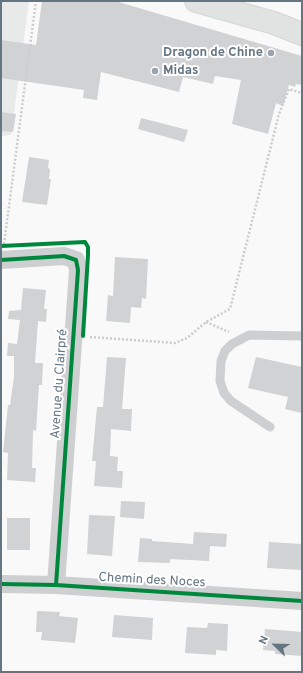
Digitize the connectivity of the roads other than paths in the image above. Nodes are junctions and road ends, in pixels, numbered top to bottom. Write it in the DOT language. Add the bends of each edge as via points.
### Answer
graph roads {
  1 [pos="196,1"];
  2 [pos="302,34"];
  3 [pos="2,260"];
  4 [pos="302,336"];
  5 [pos="270,427"];
  6 [pos="1,584"];
  7 [pos="56,585"];
  8 [pos="302,601"];
  1 -- 2 [label="main road" via="274,23"];
  3 -- 7 [label="street, Avenue du Clairpré" via="64,256 76,260 78,270"];
  4 -- 5 [label="lane" via="249,335 232,344 225,351 221,361 220,381 224,393 231,401"];
  6 -- 7 [label="street, Chemin des Noces"];
  7 -- 8 [label="street, Chemin des Noces"];
}
